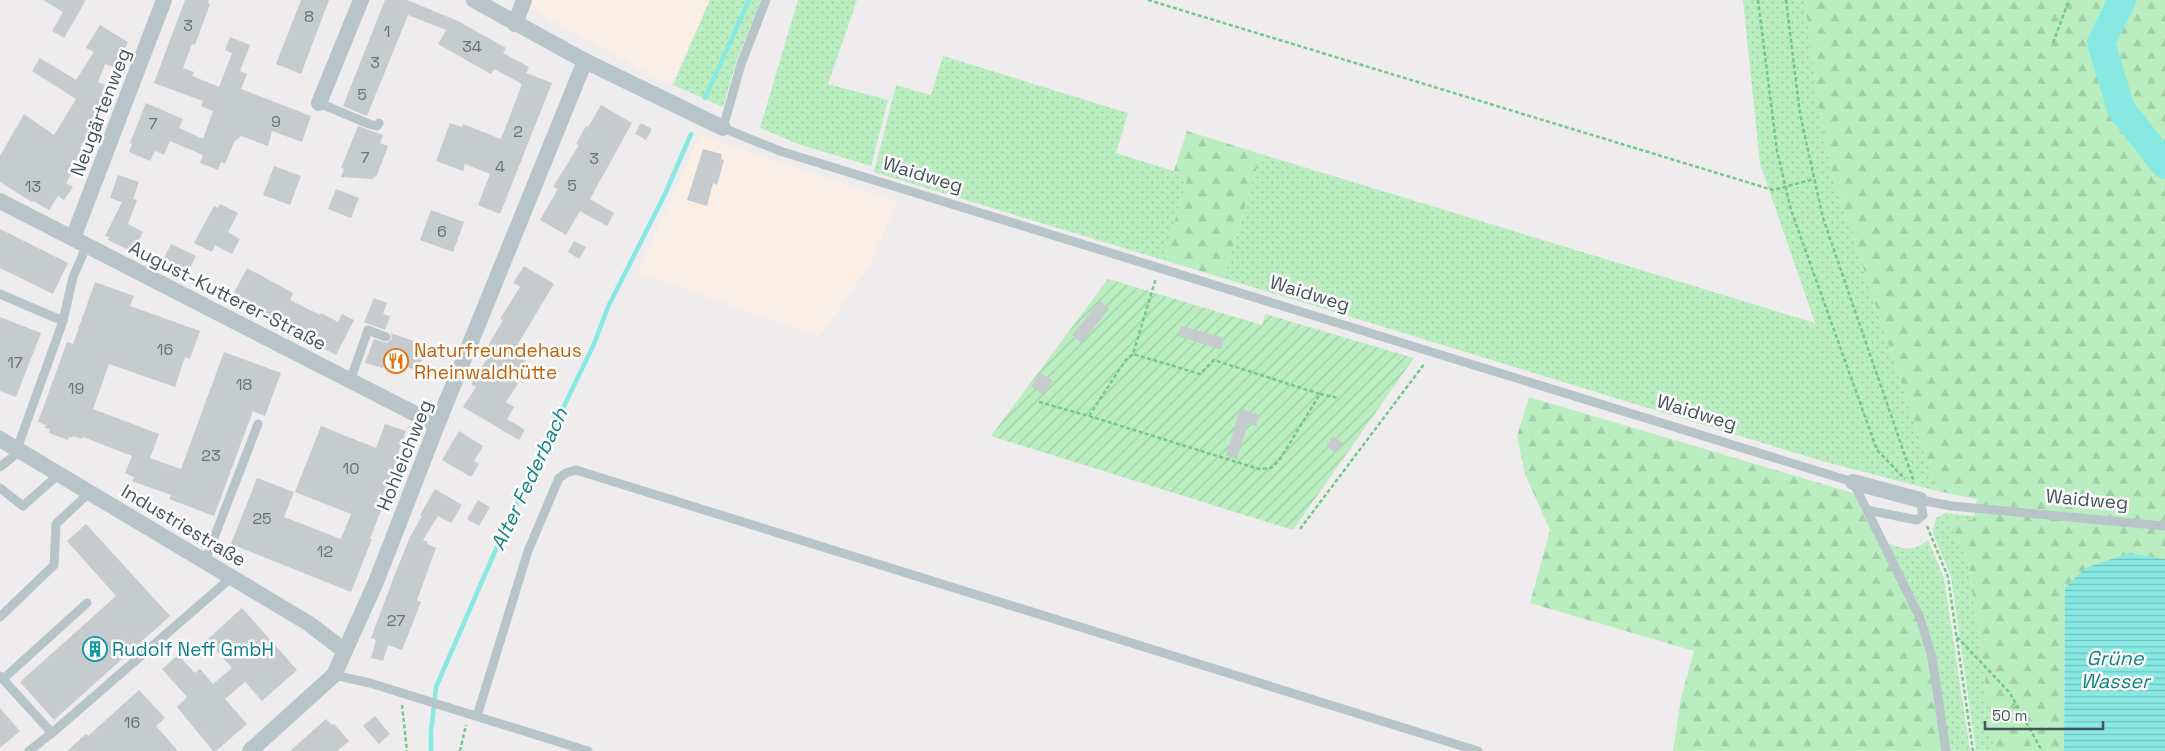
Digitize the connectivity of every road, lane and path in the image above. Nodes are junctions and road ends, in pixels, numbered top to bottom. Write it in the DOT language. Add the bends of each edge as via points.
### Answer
graph roads {
  1 [pos="164,0"];
  2 [pos="361,0"];
  3 [pos="474,0"];
  4 [pos="524,0"];
  5 [pos="766,0"];
  6 [pos="1148,0"];
  7 [pos="1758,0"];
  8 [pos="1786,0"];
  9 [pos="2069,0"];
  10 [pos="515,24"];
  11 [pos="2053,43"];
  12 [pos="585,61"];
  13 [pos="319,103"];
  14 [pos="379,123"];
  15 [pos="723,128"];
  16 [pos="1814,179"];
  17 [pos="1786,187"];
  18 [pos="0,201"];
  19 [pos="80,242"];
  20 [pos="1159,267"];
  21 [pos="0,294"];
  22 [pos="62,321"];
  23 [pos="386,337"];
  24 [pos="1434,352"];
  25 [pos="1133,354"];
  26 [pos="350,381"];
  27 [pos="1320,394"];
  28 [pos="1339,398"];
  29 [pos="1039,402"];
  30 [pos="1089,416"];
  31 [pos="258,424"];
  32 [pos="437,425"];
  33 [pos="0,439"];
  34 [pos="18,450"];
  35 [pos="0,467"];
  36 [pos="59,474"];
  37 [pos="1853,482"];
  38 [pos="0,488"];
  39 [pos="90,492"];
  40 [pos="1921,507"];
  41 [pos="1867,510"];
  42 [pos="2165,526"];
  43 [pos="1300,529"];
  44 [pos="205,561"];
  45 [pos="232,577"];
  46 [pos="87,603"];
  47 [pos="0,617"];
  48 [pos="1957,637"];
  49 [pos="345,651"];
  50 [pos="334,675"];
  51 [pos="1,677"];
  52 [pos="408,695"];
  53 [pos="473,715"];
  54 [pos="52,733"];
  55 [pos="29,751"];
  56 [pos="250,751"];
  57 [pos="407,751"];
  58 [pos="460,751"];
  59 [pos="588,751"];
  60 [pos="1478,751"];
  61 [pos="1946,751"];
  62 [pos="1973,751"];
  63 [pos="2042,751"];
  1 -- 19 [label="street, Neugärtenweg"];
  2 -- 13 [label="street"];
  3 -- 10 [label="street, Waidweg"];
  4 -- 10 [label="street"];
  5 -- 15 [label="lane" via="741,64"];
  6 -- 17 [label="path" via="1773,190"];
  7 -- 17 [label="path" via="1777,151"];
  8 -- 16 [label="path" via="1800,114"];
  9 -- 11 [label="path"];
  10 -- 12 [label="street, Waidweg"];
  12 -- 15 [label="street, Waidweg"];
  12 -- 32 [label="street, Hohleichweg"];
  13 -- 14 [label="lane" via="369,124 377,126"];
  15 -- 20 [label="lane, Waidweg" via="780,151"];
  16 -- 17 [label="path"];
  16 -- 17 [label="path" via="1823,218 1916,487 1899,475 1877,450"];
  18 -- 19 [label="street, August-Kutterer-Straße"];
  19 -- 22 [label="lane"];
  19 -- 26 [label="street, August-Kutterer-Straße"];
  20 -- 24 [label="lane, Waidweg"];
  20 -- 25 [label="path"];
  21 -- 22 [label="lane"];
  22 -- 34 [label="lane"];
  23 -- 26 [label="lane" via="368,330"];
  24 -- 37 [label="lane, Waidweg"];
  24 -- 43 [label="path"];
  25 -- 27 [label="path" via="1200,374 1214,360"];
  25 -- 30 [label="path"];
  26 -- 32 [label="street, August-Kutterer-Straße"];
  27 -- 28 [label="path"];
  27 -- 30 [label="path" via="1280,459 1271,468 1259,469"];
  29 -- 30 [label="path"];
  31 -- 44 [label="lane"];
  32 -- 49 [label="street, Hohleichweg" via="376,582"];
  33 -- 34 [label="street, Industriestraße"];
  34 -- 35 [label="lane"];
  34 -- 36 [label="street, Industriestraße"];
  36 -- 38 [label="lane" via="23,506"];
  36 -- 39 [label="street, Industriestraße"];
  37 -- 40 [label="street, Waidweg"];
  37 -- 41 [label="lane"];
  39 -- 44 [label="street, Industriestraße"];
  39 -- 47 [label="lane" via="56,524 54,565"];
  40 -- 41 [label="lane" via="1917,520"];
  40 -- 42 [label="lane, Waidweg" via="1952,506"];
  40 -- 48 [label="path" via="1948,577"];
  41 -- 61 [label="lane" via="1920,618 1932,657"];
  44 -- 45 [label="street, Industriestraße"];
  45 -- 49 [label="street, Industriestraße" via="308,623"];
  45 -- 54 [label="lane"];
  46 -- 51 [label="lane"];
  48 -- 62 [label="path"];
  48 -- 63 [label="path" via="2010,693"];
  49 -- 50 [label="street, Hohleichweg"];
  50 -- 52 [label="lane"];
  50 -- 56 [label="street, Hohleichweg"];
  51 -- 54 [label="lane"];
  52 -- 53 [label="lane"];
  52 -- 57 [label="path" via="402,707"];
  53 -- 58 [label="path"];
  53 -- 59 [label="lane"];
  53 -- 60 [label="lane" via="528,551 559,478 576,470"];
  54 -- 55 [label="lane"];
}
